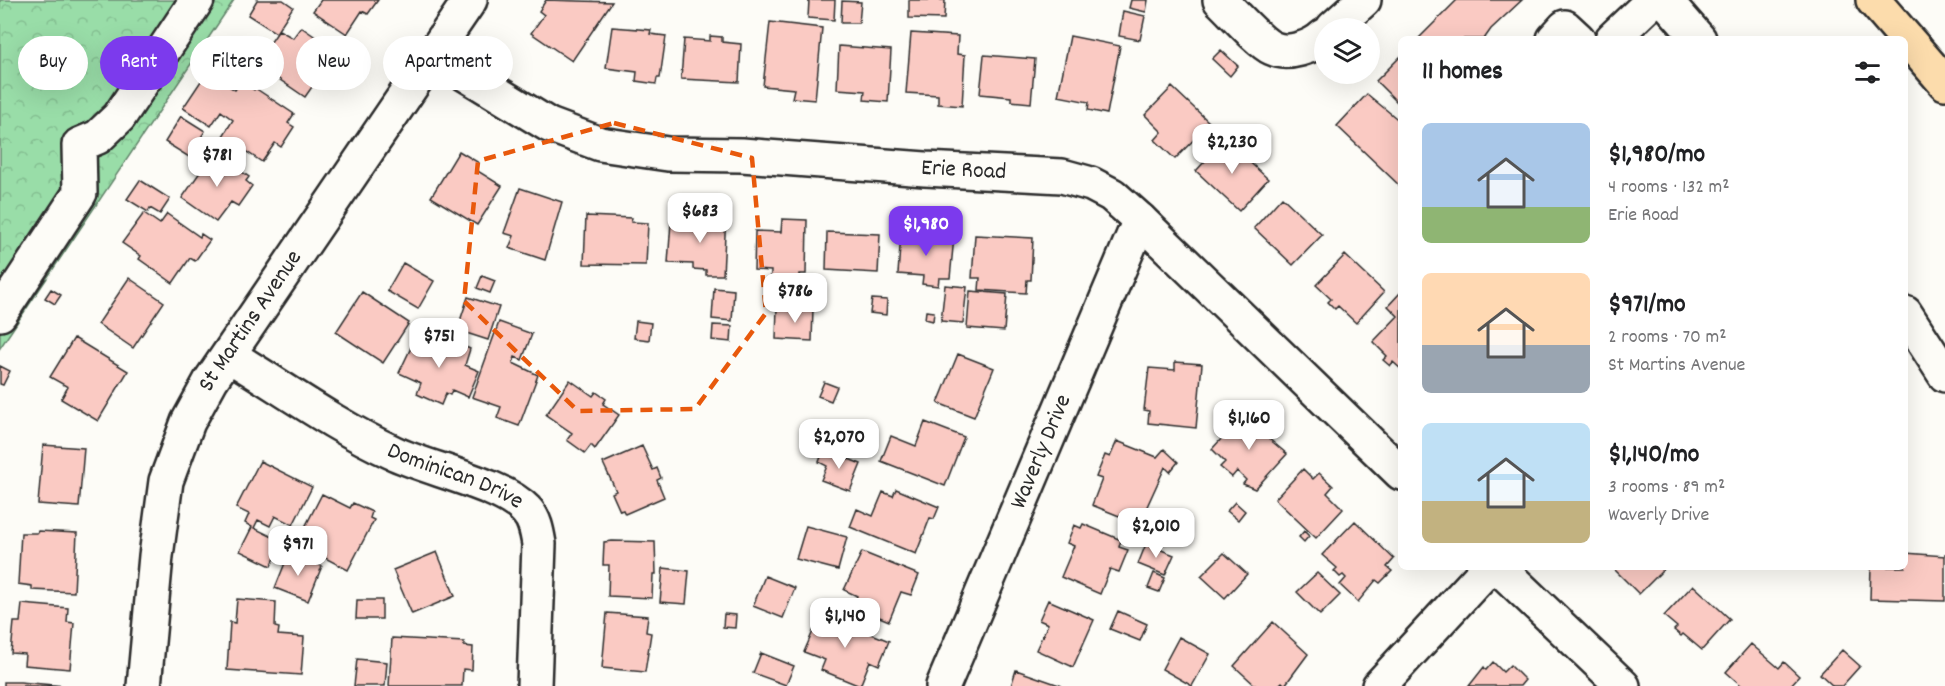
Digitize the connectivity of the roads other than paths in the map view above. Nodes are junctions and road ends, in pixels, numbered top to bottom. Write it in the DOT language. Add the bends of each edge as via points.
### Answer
graph roads {
  1 [pos="197,0"];
  2 [pos="470,0"];
  3 [pos="1220,0"];
  4 [pos="1364,0"];
  5 [pos="1653,0"];
  6 [pos="1665,0"];
  7 [pos="1873,0"];
  8 [pos="1344,18"];
  9 [pos="446,36"];
  10 [pos="1557,36"];
  11 [pos="1575,36"];
  12 [pos="1615,36"];
  13 [pos="1696,36"];
  14 [pos="1904,36"];
  15 [pos="1908,40"];
  16 [pos="1314,45"];
  17 [pos="1945,83"];
  18 [pos="410,90"];
  19 [pos="492,90"];
  20 [pos="1140,220"];
  21 [pos="0,314"];
  22 [pos="1909,327"];
  23 [pos="230,356"];
  24 [pos="1945,375"];
  25 [pos="1398,470"];
  26 [pos="1486,570"];
  27 [pos="1501,570"];
  28 [pos="144,686"];
  29 [pos="534,686"];
  30 [pos="943,686"];
  31 [pos="1379,686"];
  32 [pos="1623,686"];
  1 -- 21 [label="street" via="119,117 98,137 79,146 80,193"];
  2 -- 9 [label="street, St Martins Avenue"];
  3 -- 16 [label="street" via="1272,48 1290,51"];
  4 -- 8 [label="street"];
  5 -- 12 [label="street"];
  6 -- 13 [label="street"];
  7 -- 14 [label="highway"];
  10 -- 11 [label="street" via="1565,27"];
  15 -- 17 [label="highway"];
  18 -- 23 [label="street, St Martins Avenue"];
  19 -- 20 [label="street, Erie Road" via="549,125 600,144 668,154 742,155 1062,176 1112,195"];
  20 -- 25 [label="street, Erie Road"];
  20 -- 30 [label="street, Waverly Drive"];
  22 -- 24 [label="street"];
  23 -- 28 [label="street, St Martins Avenue" via="211,380 188,422 166,481"];
  23 -- 29 [label="street, Dominican Drive" via="351,432 393,453 509,497 527,510 539,544"];
  26 -- 31 [label="street"];
  27 -- 32 [label="street"];
}
